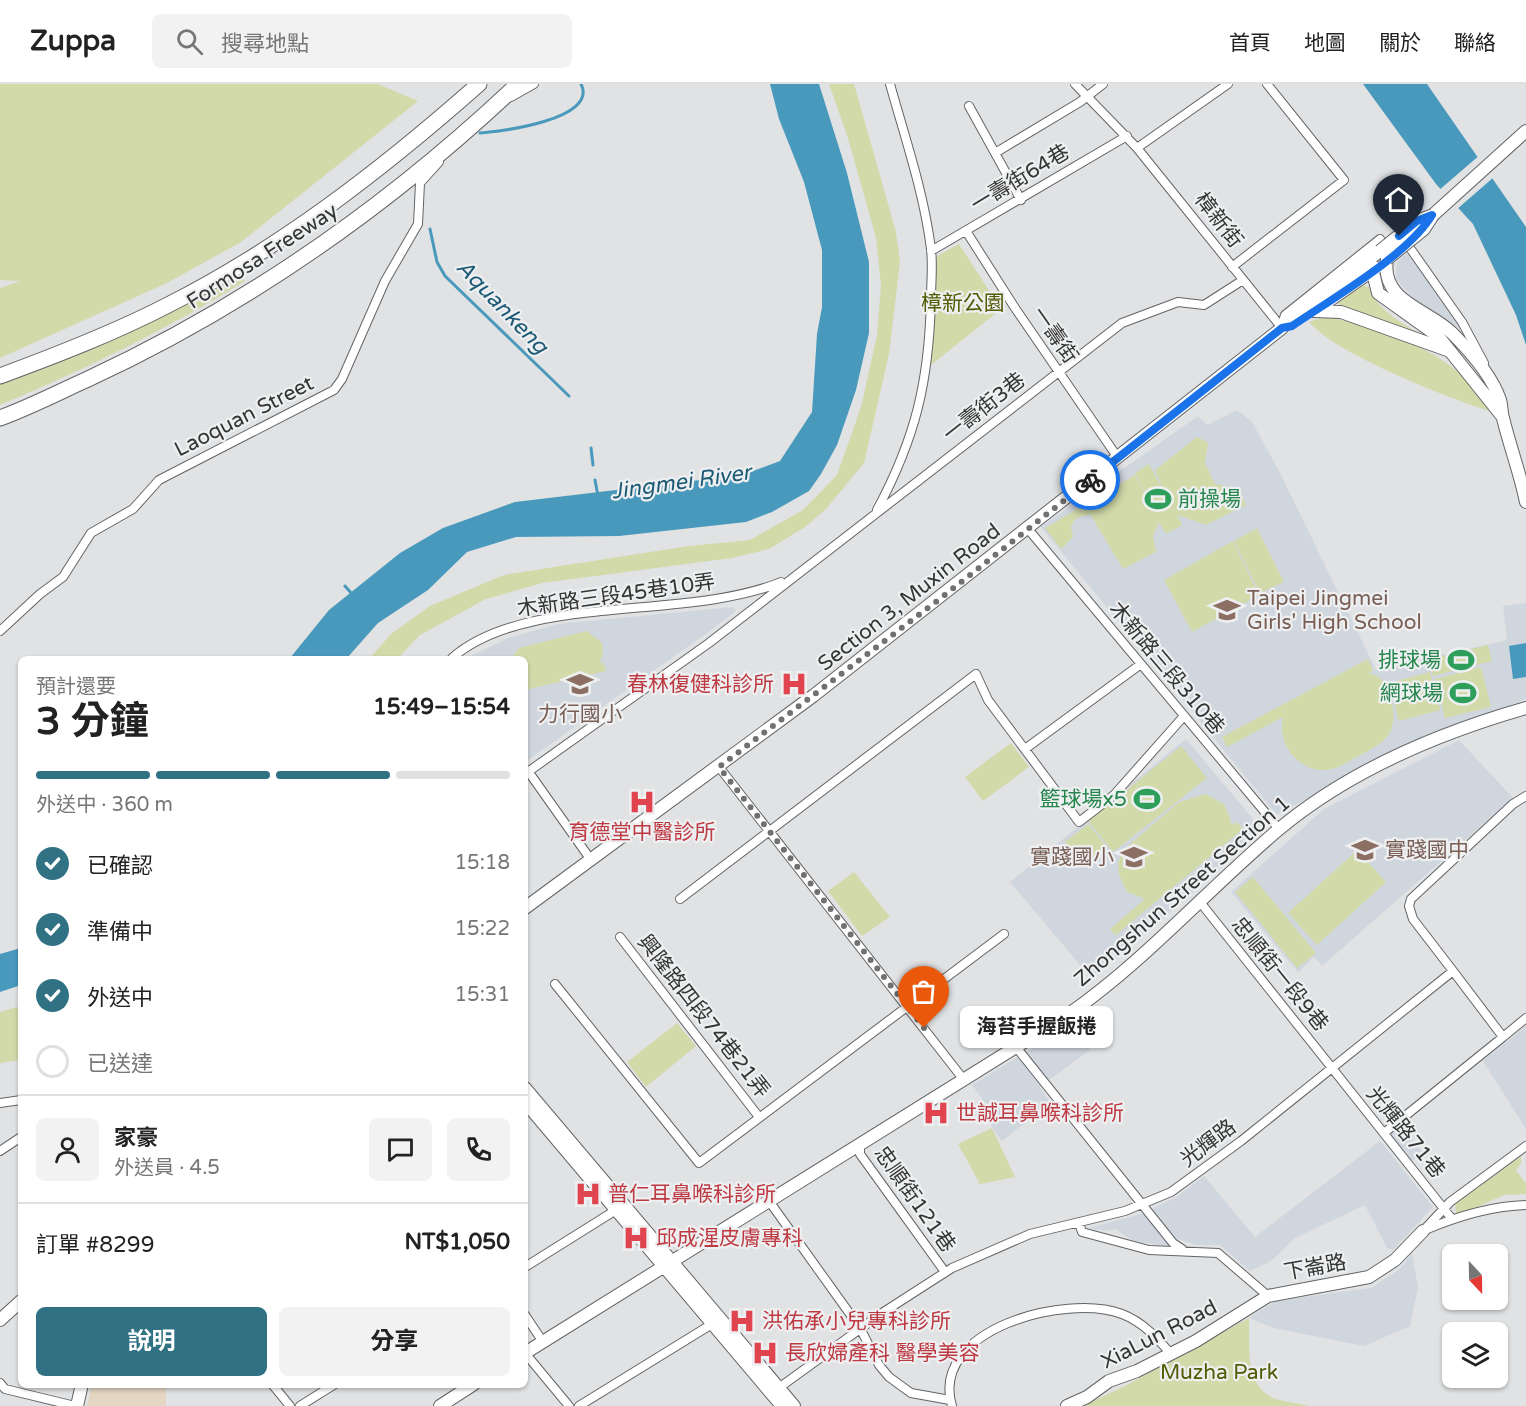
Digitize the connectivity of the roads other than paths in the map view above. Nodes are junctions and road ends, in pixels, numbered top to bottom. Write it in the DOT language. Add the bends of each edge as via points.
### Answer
graph roads {
  1 [pos="478,84"];
  2 [pos="518,84"];
  3 [pos="534,84"];
  4 [pos="890,84"];
  5 [pos="1075,84"];
  6 [pos="1103,84"];
  7 [pos="1228,84"];
  8 [pos="1267,84"];
  9 [pos="1088,95"];
  10 [pos="969,106"];
  11 [pos="1127,135"];
  12 [pos="1521,136"];
  13 [pos="1137,148"];
  14 [pos="995,153"];
  15 [pos="1021,200"];
  16 [pos="966,231"];
  17 [pos="1410,248"];
  18 [pos="1383,250"];
  19 [pos="931,251"];
  20 [pos="1370,265"];
  21 [pos="1232,267"];
  22 [pos="1243,280"];
  23 [pos="1314,311"];
  24 [pos="1282,328"];
  25 [pos="1452,351"];
  26 [pos="1059,371"];
  27 [pos="0,376"];
  28 [pos="1490,380"];
  29 [pos="1502,416"];
  30 [pos="0,418"];
  31 [pos="1118,458"];
  32 [pos="1526,502"];
  33 [pos="873,516"];
  34 [pos="1028,529"];
  35 [pos="793,577"];
  36 [pos="0,631"];
  37 [pos="455,656"];
  38 [pos="1141,664"];
  39 [pos="1526,708"];
  40 [pos="1184,716"];
  41 [pos="1025,749"];
  42 [pos="719,767"];
  43 [pos="528,772"];
  44 [pos="528,774"];
  45 [pos="1526,796"];
  46 [pos="1278,829"];
  47 [pos="769,831"];
  48 [pos="591,860"];
  49 [pos="680,899"];
  50 [pos="1200,902"];
  51 [pos="528,906"];
  52 [pos="1004,934"];
  53 [pos="620,937"];
  54 [pos="1453,971"];
  55 [pos="555,984"];
  56 [pos="907,1006"];
  57 [pos="1526,1018"];
  58 [pos="1503,1037"];
  59 [pos="1016,1047"];
  60 [pos="1332,1068"];
  61 [pos="964,1080"];
  62 [pos="528,1092"];
  63 [pos="18,1100"];
  64 [pos="0,1103"];
  65 [pos="528,1106"];
  66 [pos="759,1117"];
  67 [pos="1384,1133"];
  68 [pos="18,1139"];
  69 [pos="860,1145"];
  70 [pos="1526,1146"];
  71 [pos="0,1152"];
  72 [pos="769,1201"];
  73 [pos="1143,1205"];
  74 [pos="1526,1205"];
  75 [pos="1444,1208"];
  76 [pos="616,1210"];
  77 [pos="1452,1219"];
  78 [pos="1079,1223"];
  79 [pos="1423,1231"];
  80 [pos="1182,1250"];
  81 [pos="668,1264"];
  82 [pos="528,1265"];
  83 [pos="945,1272"];
  84 [pos="1268,1296"];
  85 [pos="18,1304"];
  86 [pos="713,1310"];
  87 [pos="0,1320"];
  88 [pos="528,1320"];
  89 [pos="712,1324"];
  90 [pos="860,1328"];
  91 [pos="543,1342"];
  92 [pos="528,1351"];
  93 [pos="1171,1354"];
  94 [pos="528,1357"];
  95 [pos="0,1383"];
  96 [pos="81,1388"];
  97 [pos="275,1388"];
  98 [pos="329,1388"];
  99 [pos="465,1388"];
  100 [pos="775,1391"];
  101 [pos="951,1403"];
  102 [pos="76,1406"];
  103 [pos="290,1406"];
  104 [pos="300,1406"];
  105 [pos="440,1406"];
  106 [pos="569,1406"];
  107 [pos="579,1406"];
  108 [pos="782,1406"];
  109 [pos="794,1406"];
  110 [pos="1067,1406"];
  1 -- 27 [label="highway, Formosa Freeway" via="366,179 236,267 120,328"];
  2 -- 30 [label="highway, Formosa Freeway" via="409,180 315,251 252,292 123,363"];
  3 -- 36 [label="street, Laoquan Street" via="509,99 420,183 418,224 385,281 334,390 159,480 133,509 91,533 63,577"];
  4 -- 19 [label="street" via="925,211"];
  5 -- 9 [label="street"];
  6 -- 9 [label="street"];
  7 -- 13 [label="street"];
  8 -- 21 [label="street" via="1344,180"];
  9 -- 11 [label="street, 樟新街"];
  9 -- 14 [label="street"];
  10 -- 14 [label="street"];
  11 -- 13 [label="street, 樟新街"];
  11 -- 15 [label="street, 一壽街64巷"];
  12 -- 18 [label="main road, bridge" via="1432,215 1424,229"];
  13 -- 21 [label="street, 樟新街"];
  14 -- 15 [label="street"];
  15 -- 16 [label="street, 一壽街64巷"];
  16 -- 19 [label="street, 一壽街64巷"];
  16 -- 26 [label="street, 一壽街"];
  17 -- 28 [label="street" via="1462,322"];
  18 -- 20 [label="main road, Section 3, Muxin Road"];
  18 -- 24 [label="street, Section 3, Muxin Road" via="1285,315"];
  18 -- 28 [label="main road" via="1387,277 1395,293 1449,330"];
  19 -- 33 [label="street" via="930,341 922,399 902,461"];
  20 -- 23 [label="main road, Section 3, Muxin Road"];
  20 -- 24 [label="main road, Section 3, Muxin Road" via="1340,280"];
  20 -- 25 [label="main road" via="1378,293 1438,336"];
  21 -- 22 [label="street, 樟新街"];
  22 -- 24 [label="street, 樟新街"];
  22 -- 26 [label="street, 一壽街3巷" via="1204,305 1178,302 1122,323"];
  23 -- 24 [label="main road, Section 3, Muxin Road"];
  23 -- 25 [label="main road" via="1350,314"];
  24 -- 31 [label="main road, Section 3, Muxin Road"];
  25 -- 29 [label="main road"];
  26 -- 31 [label="street, 一壽街"];
  26 -- 33 [label="street, 一壽街3巷"];
  28 -- 29 [label="main road" via="1501,402"];
  29 -- 32 [label="main road" via="1519,465"];
  31 -- 34 [label="main road, Section 3, Muxin Road"];
  33 -- 35 [label="street, 一壽街3巷"];
  34 -- 38 [label="street, 木新路三段310巷"];
  34 -- 42 [label="main road, Section 3, Muxin Road"];
  35 -- 37 [label="street, 木新路三段45巷10弄" via="740,596 537,621 482,639"];
  35 -- 43 [label="street, 一壽街3巷" via="709,644"];
  38 -- 40 [label="street, 木新路三段310巷"];
  38 -- 41 [label="street"];
  39 -- 46 [label="main road, Zhongshun Street Section 1" via="1466,727 1400,755 1332,792"];
  40 -- 41 [label="street" via="1114,795 1080,822"];
  40 -- 46 [label="street, 木新路三段310巷"];
  41 -- 47 [label="street" via="988,700 976,674"];
  42 -- 47 [label="street"];
  42 -- 48 [label="main road, Section 3, Muxin Road"];
  44 -- 48 [label="street"];
  45 -- 54 [label="street" via="1417,892 1409,906 1413,919"];
  46 -- 50 [label="main road, Zhongshun Street Section 1"];
  47 -- 49 [label="street"];
  47 -- 56 [label="street"];
  48 -- 51 [label="main road, Section 3, Muxin Road"];
  50 -- 59 [label="main road, Zhongshun Street Section 1" via="1099,992"];
  50 -- 60 [label="street, 忠順街一段9巷"];
  52 -- 56 [label="street"];
  53 -- 66 [label="street, 興隆路四段74巷21弄"];
  54 -- 58 [label="street"];
  54 -- 60 [label="street, 光輝路"];
  55 -- 66 [label="street" via="699,1163"];
  56 -- 61 [label="street"];
  56 -- 66 [label="street"];
  57 -- 58 [label="street"];
  58 -- 67 [label="street"];
  59 -- 61 [label="main road, Zhongshun Street Section 1"];
  59 -- 73 [label="street"];
  60 -- 67 [label="street, 光輝路71巷"];
  60 -- 73 [label="street, 光輝路" via="1203,1170"];
  61 -- 69 [label="main road, Zhongshun Street Section 1"];
  62 -- 81 [label="main road"];
  63 -- 64 [label="street"];
  65 -- 76 [label="main road"];
  67 -- 75 [label="street, 光輝路71巷"];
  68 -- 71 [label="street"];
  69 -- 72 [label="main road, Zhongshun Street Section 1"];
  69 -- 83 [label="street, 忠順街121巷" via="860,1154"];
  70 -- 75 [label="street"];
  72 -- 81 [label="main road, Zhongshun Street Section 1"];
  72 -- 90 [label="street"];
  73 -- 78 [label="street, 光輝路"];
  73 -- 80 [label="street"];
  74 -- 77 [label="street, 下崙路" via="1504,1206"];
  75 -- 77 [label="street, 光輝路71巷"];
  75 -- 79 [label="street"];
  76 -- 81 [label="main road"];
  76 -- 82 [label="street"];
  77 -- 79 [label="street, 下崙路"];
  78 -- 80 [label="street, 下崙路" via="1082,1232 1161,1251"];
  78 -- 83 [label="street, 光輝路" via="1030,1234"];
  79 -- 84 [label="main road, 下崙路" via="1395,1260 1369,1277"];
  80 -- 84 [label="street, 下崙路" via="1218,1253"];
  81 -- 86 [label="main road"];
  81 -- 89 [label="main road"];
  81 -- 91 [label="main road, Zhongshun Street Section 1"];
  83 -- 90 [label="street, 光輝路"];
  84 -- 93 [label="main road, XiaLun Road"];
  85 -- 87 [label="main road"];
  86 -- 89 [label="street"];
  86 -- 100 [label="main road"];
  88 -- 91 [label="street"];
  89 -- 100 [label="main road"];
  89 -- 107 [label="street"];
  90 -- 100 [label="street, 光輝路"];
  90 -- 101 [label="street" via="879,1365 897,1384 921,1396"];
  91 -- 92 [label="main road, Zhongshun Street Section 1"];
  93 -- 101 [label="street" via="1151,1332 1129,1317 1101,1308 1066,1307 1039,1312 997,1329 964,1353 949,1376"];
  93 -- 110 [label="main road, XiaLun Road" via="1109,1381"];
  94 -- 106 [label="street"];
  95 -- 102 [label="street" via="5,1389"];
  96 -- 102 [label="main road"];
  97 -- 103 [label="street"];
  98 -- 104 [label="street"];
  99 -- 105 [label="main road"];
  100 -- 108 [label="main road"];
  100 -- 109 [label="main road"];
}
